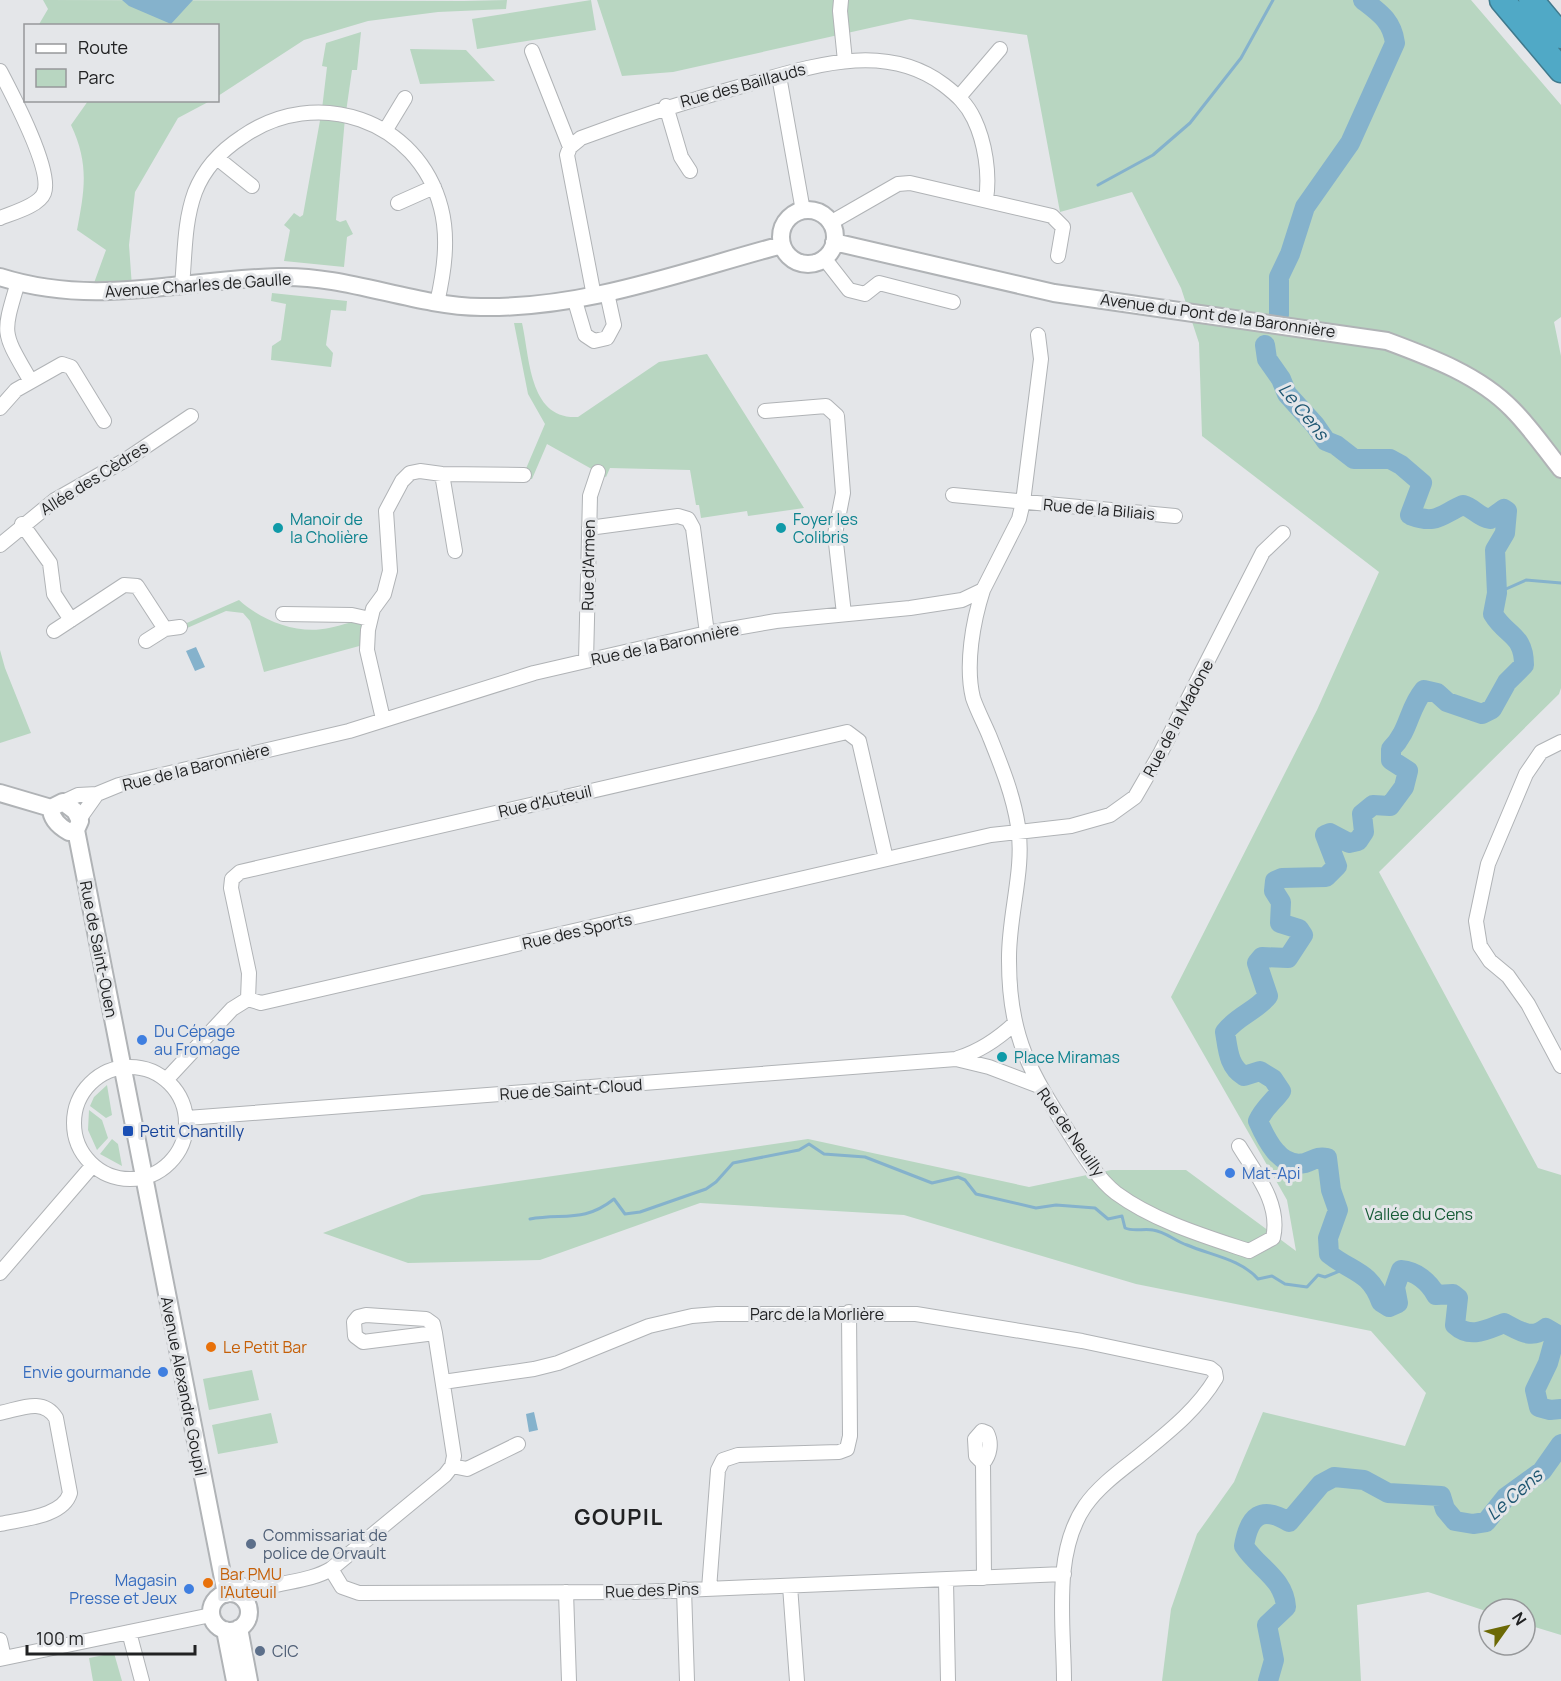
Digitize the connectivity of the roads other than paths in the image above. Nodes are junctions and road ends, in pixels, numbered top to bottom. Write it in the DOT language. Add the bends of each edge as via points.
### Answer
graph roads {
  1 [pos="841,0"];
  2 [pos="1502,0"];
  3 [pos="1531,0"];
  4 [pos="1561,36"];
  5 [pos="1000,49"];
  6 [pos="532,51"];
  7 [pos="845,61"];
  8 [pos="0,70"];
  9 [pos="1561,70"];
  10 [pos="779,76"];
  11 [pos="959,97"];
  12 [pos="405,98"];
  13 [pos="666,106"];
  14 [pos="385,131"];
  15 [pos="570,147"];
  16 [pos="217,158"];
  17 [pos="690,171"];
  18 [pos="252,186"];
  19 [pos="434,187"];
  20 [pos="986,199"];
  21 [pos="398,203"];
  22 [pos="803,211"];
  23 [pos="0,218"];
  24 [pos="830,222"];
  25 [pos="834,242"];
  26 [pos="782,244"];
  27 [pos="1058,256"];
  28 [pos="824,258"];
  29 [pos="0,277"];
  30 [pos="18,282"];
  31 [pos="182,286"];
  32 [pos="600,295"];
  33 [pos="575,301"];
  34 [pos="952,302"];
  35 [pos="437,303"];
  36 [pos="1038,335"];
  37 [pos="30,380"];
  38 [pos="0,408"];
  39 [pos="765,411"];
  40 [pos="191,416"];
  41 [pos="104,420"];
  42 [pos="1561,470"];
  43 [pos="598,472"];
  44 [pos="442,474"];
  45 [pos="524,475"];
  46 [pos="953,495"];
  47 [pos="1023,502"];
  48 [pos="1175,516"];
  49 [pos="22,524"];
  50 [pos="589,528"];
  51 [pos="1283,532"];
  52 [pos="0,545"];
  53 [pos="455,551"];
  54 [pos="982,590"];
  55 [pos="283,614"];
  56 [pos="844,614"];
  57 [pos="370,619"];
  58 [pos="71,620"];
  59 [pos="180,627"];
  60 [pos="165,629"];
  61 [pos="54,631"];
  62 [pos="707,633"];
  63 [pos="146,641"];
  64 [pos="586,661"];
  65 [pos="383,719"];
  66 [pos="1561,742"];
  67 [pos="0,793"];
  68 [pos="97,794"];
  69 [pos="57,805"];
  70 [pos="78,824"];
  71 [pos="1019,831"];
  72 [pos="886,859"];
  73 [pos="248,999"];
  74 [pos="1015,1023"];
  75 [pos="956,1059"];
  76 [pos="1561,1066"];
  77 [pos="121,1067"];
  78 [pos="166,1080"];
  79 [pos="1039,1086"];
  80 [pos="186,1118"];
  81 [pos="1239,1146"];
  82 [pos="93,1165"];
  83 [pos="143,1178"];
  84 [pos="0,1273"];
  85 [pos="849,1312"];
  86 [pos="435,1333"];
  87 [pos="443,1383"];
  88 [pos="0,1413"];
  89 [pos="518,1444"];
  90 [pos="983,1463"];
  91 [pos="452,1466"];
  92 [pos="0,1524"];
  93 [pos="331,1569"];
  94 [pos="1064,1574"];
  95 [pos="222,1575"];
  96 [pos="984,1578"];
  97 [pos="946,1581"];
  98 [pos="790,1586"];
  99 [pos="709,1588"];
  100 [pos="684,1589"];
  101 [pos="566,1592"];
  102 [pos="226,1594"];
  103 [pos="249,1594"];
  104 [pos="211,1615"];
  105 [pos="232,1629"];
  106 [pos="129,1632"];
  107 [pos="0,1640"];
  108 [pos="2,1659"];
  109 [pos="142,1681"];
  110 [pos="235,1681"];
  111 [pos="249,1681"];
  112 [pos="568,1681"];
  113 [pos="687,1681"];
  114 [pos="797,1681"];
  115 [pos="948,1681"];
  116 [pos="1064,1681"];
  1 -- 7 [label="street"];
  2 -- 9 [label="highway"];
  3 -- 4 [label="highway"];
  5 -- 11 [label="street"];
  6 -- 15 [label="street"];
  7 -- 10 [label="street, Rue des Baillauds"];
  7 -- 11 [label="street, Rue des Baillauds" via="867,60 908,67 931,76"];
  8 -- 23 [label="street" via="34,141 45,185 38,200"];
  10 -- 13 [label="street, Rue des Baillauds"];
  10 -- 22 [label="street"];
  11 -- 20 [label="street, Rue des Baillauds" via="969,109 982,144 988,185"];
  12 -- 14 [label="street"];
  13 -- 15 [label="street, Rue des Baillauds" via="581,138"];
  13 -- 17 [label="street" via="681,157"];
  14 -- 16 [label="street" via="349,116 297,113 256,127"];
  14 -- 19 [label="street" via="414,155"];
  15 -- 32 [label="street" via="567,155"];
  16 -- 18 [label="street"];
  16 -- 31 [label="street" via="195,191"];
  19 -- 21 [label="street"];
  19 -- 35 [label="street" via="445,239"];
  20 -- 24 [label="street" via="898,183"];
  20 -- 27 [label="street" via="1059,220 1063,226"];
  22 -- 24 [label="street" via="817,212"];
  22 -- 26 [label="street" via="785,223"];
  24 -- 25 [label="street"];
  25 -- 28 [label="street"];
  25 -- 42 [label="street, Avenue du Pont de la Baronnière" via="1054,293 1387,341 1480,384 1510,407"];
  26 -- 28 [label="street" via="798,262"];
  26 -- 32 [label="street, Avenue Charles de Gaulle"];
  28 -- 34 [label="street" via="849,290 866,294 879,283"];
  29 -- 30 [label="street, Avenue Charles de Gaulle"];
  30 -- 31 [label="street, Avenue Charles de Gaulle" via="84,291"];
  30 -- 37 [label="street" via="6,333"];
  31 -- 35 [label="street, Avenue Charles de Gaulle" via="283,277 333,281"];
  32 -- 33 [label="street, Avenue Charles de Gaulle"];
  32 -- 33 [label="street" via="614,325 607,338 600,341 585,335"];
  33 -- 35 [label="street, Avenue Charles de Gaulle" via="480,307"];
  36 -- 47 [label="street" via="1041,359"];
  37 -- 38 [label="street"];
  37 -- 41 [label="street" via="62,364 71,367"];
  39 -- 56 [label="street" via="826,406 837,416 843,493 836,534"];
  40 -- 49 [label="street, Allée des Cèdres"];
  43 -- 50 [label="street, Rue d'Armen" via="590,496"];
  44 -- 45 [label="street"];
  44 -- 53 [label="street"];
  44 -- 57 [label="street" via="410,473 386,511 390,571 384,594"];
  46 -- 47 [label="street, Rue de la Biliais"];
  47 -- 48 [label="street, Rue de la Biliais"];
  47 -- 54 [label="street"];
  49 -- 52 [label="street, Allée des Cèdres"];
  49 -- 58 [label="street" via="50,563 54,594"];
  50 -- 62 [label="street" via="678,516 688,519 693,528"];
  50 -- 64 [label="street, Rue d'Armen"];
  51 -- 71 [label="street, Rue de la Madone" via="1263,552 1135,797 1110,815 1071,826"];
  54 -- 56 [label="street, Rue de la Baronnière" via="962,600"];
  54 -- 71 [label="street, Rue de Neuilly" via="970,672 974,698 1014,803"];
  55 -- 57 [label="street"];
  56 -- 62 [label="street, Rue de la Baronnière"];
  57 -- 65 [label="street" via="367,650"];
  58 -- 60 [label="street" via="124,585 137,586"];
  58 -- 61 [label="street"];
  59 -- 60 [label="street"];
  60 -- 63 [label="street"];
  62 -- 64 [label="street, Rue de la Baronnière"];
  64 -- 65 [label="street, Rue de la Baronnière"];
  65 -- 68 [label="street, Rue de la Baronnière" via="350,731 119,785"];
  66 -- 76 [label="street" via="1541,752 1526,774 1488,864 1476,921 1480,946 1527,1004"];
  67 -- 69 [label="street"];
  68 -- 69 [label="street, Rue de la Baronnière" via="78,795"];
  68 -- 70 [label="street"];
  69 -- 70 [label="street" via="51,814 58,824 69,832"];
  70 -- 77 [label="street, Rue de Saint-Ouen"];
  71 -- 72 [label="street, Rue des Sports"];
  71 -- 74 [label="street, Rue de Neuilly" via="1009,959"];
  72 -- 73 [label="street, Rue des Sports" via="267,1001"];
  72 -- 73 [label="street, Rue d'Auteuil" via="859,741 847,732 240,872 232,879 231,888 249,973"];
  73 -- 78 [label="street" via="232,1009"];
  74 -- 75 [label="street, Rue de Saint-Cloud" via="1002,1036"];
  74 -- 79 [label="street, Rue de Neuilly"];
  75 -- 79 [label="street, Rue de Saint-Cloud"];
  75 -- 80 [label="street, Rue de Saint-Cloud"];
  77 -- 78 [label="street" via="141,1068"];
  77 -- 82 [label="street" via="102,1075 84,1091 76,1108 74,1126 80,1148"];
  77 -- 83 [label="street, Rue de Saint-Ouen"];
  78 -- 80 [label="street" via="179,1094"];
  79 -- 81 [label="street, Rue de Neuilly" via="1081,1151 1114,1191 1141,1209 1249,1251 1273,1239 1277,1224 1271,1200"];
  80 -- 83 [label="street" via="185,1137 177,1154 162,1170"];
  82 -- 83 [label="street" via="123,1179"];
  82 -- 84 [label="street"];
  83 -- 95 [label="street, Avenue Alexandre Goupil"];
  85 -- 87 [label="street, Parc de la Morlière" via="692,1316 649,1326 558,1363"];
  85 -- 94 [label="street, Parc de la Morlière" via="916,1314 1082,1341 1215,1372 1211,1387 1178,1424 1098,1489 1084,1507 1067,1549"];
  85 -- 99 [label="street" via="847,1449 738,1455 723,1460 718,1470"];
  86 -- 86 [label="street" via="363,1342 355,1336 354,1322 366,1315 426,1319 433,1324"];
  86 -- 87 [label="street"];
  87 -- 91 [label="street" via="454,1456"];
  88 -- 92 [label="street" via="34,1405 52,1410 70,1493 59,1509"];
  89 -- 91 [label="street" via="467,1469"];
  90 -- 96 [label="street"];
  91 -- 93 [label="street"];
  93 -- 101 [label="street, Rue des Pins" via="342,1587 359,1593"];
  93 -- 103 [label="street" via="317,1577"];
  94 -- 96 [label="street, Rue des Pins"];
  94 -- 116 [label="street"];
  95 -- 102 [label="street, Avenue Alexandre Goupil"];
  95 -- 103 [label="street"];
  96 -- 97 [label="street, Rue des Pins"];
  97 -- 98 [label="street, Rue des Pins"];
  97 -- 115 [label="street"];
  98 -- 99 [label="street, Rue des Pins"];
  98 -- 114 [label="street"];
  99 -- 100 [label="street, Rue des Pins"];
  100 -- 101 [label="street, Rue des Pins"];
  100 -- 113 [label="street"];
  101 -- 112 [label="street"];
  102 -- 103 [label="street"];
  102 -- 104 [label="street" via="216,1599"];
  103 -- 105 [label="street" via="248,1615"];
  104 -- 105 [label="street" via="216,1625"];
  104 -- 106 [label="street"];
  105 -- 110 [label="street"];
  105 -- 111 [label="street"];
  106 -- 108 [label="street"];
  106 -- 109 [label="street"];
  107 -- 108 [label="street"];
}
